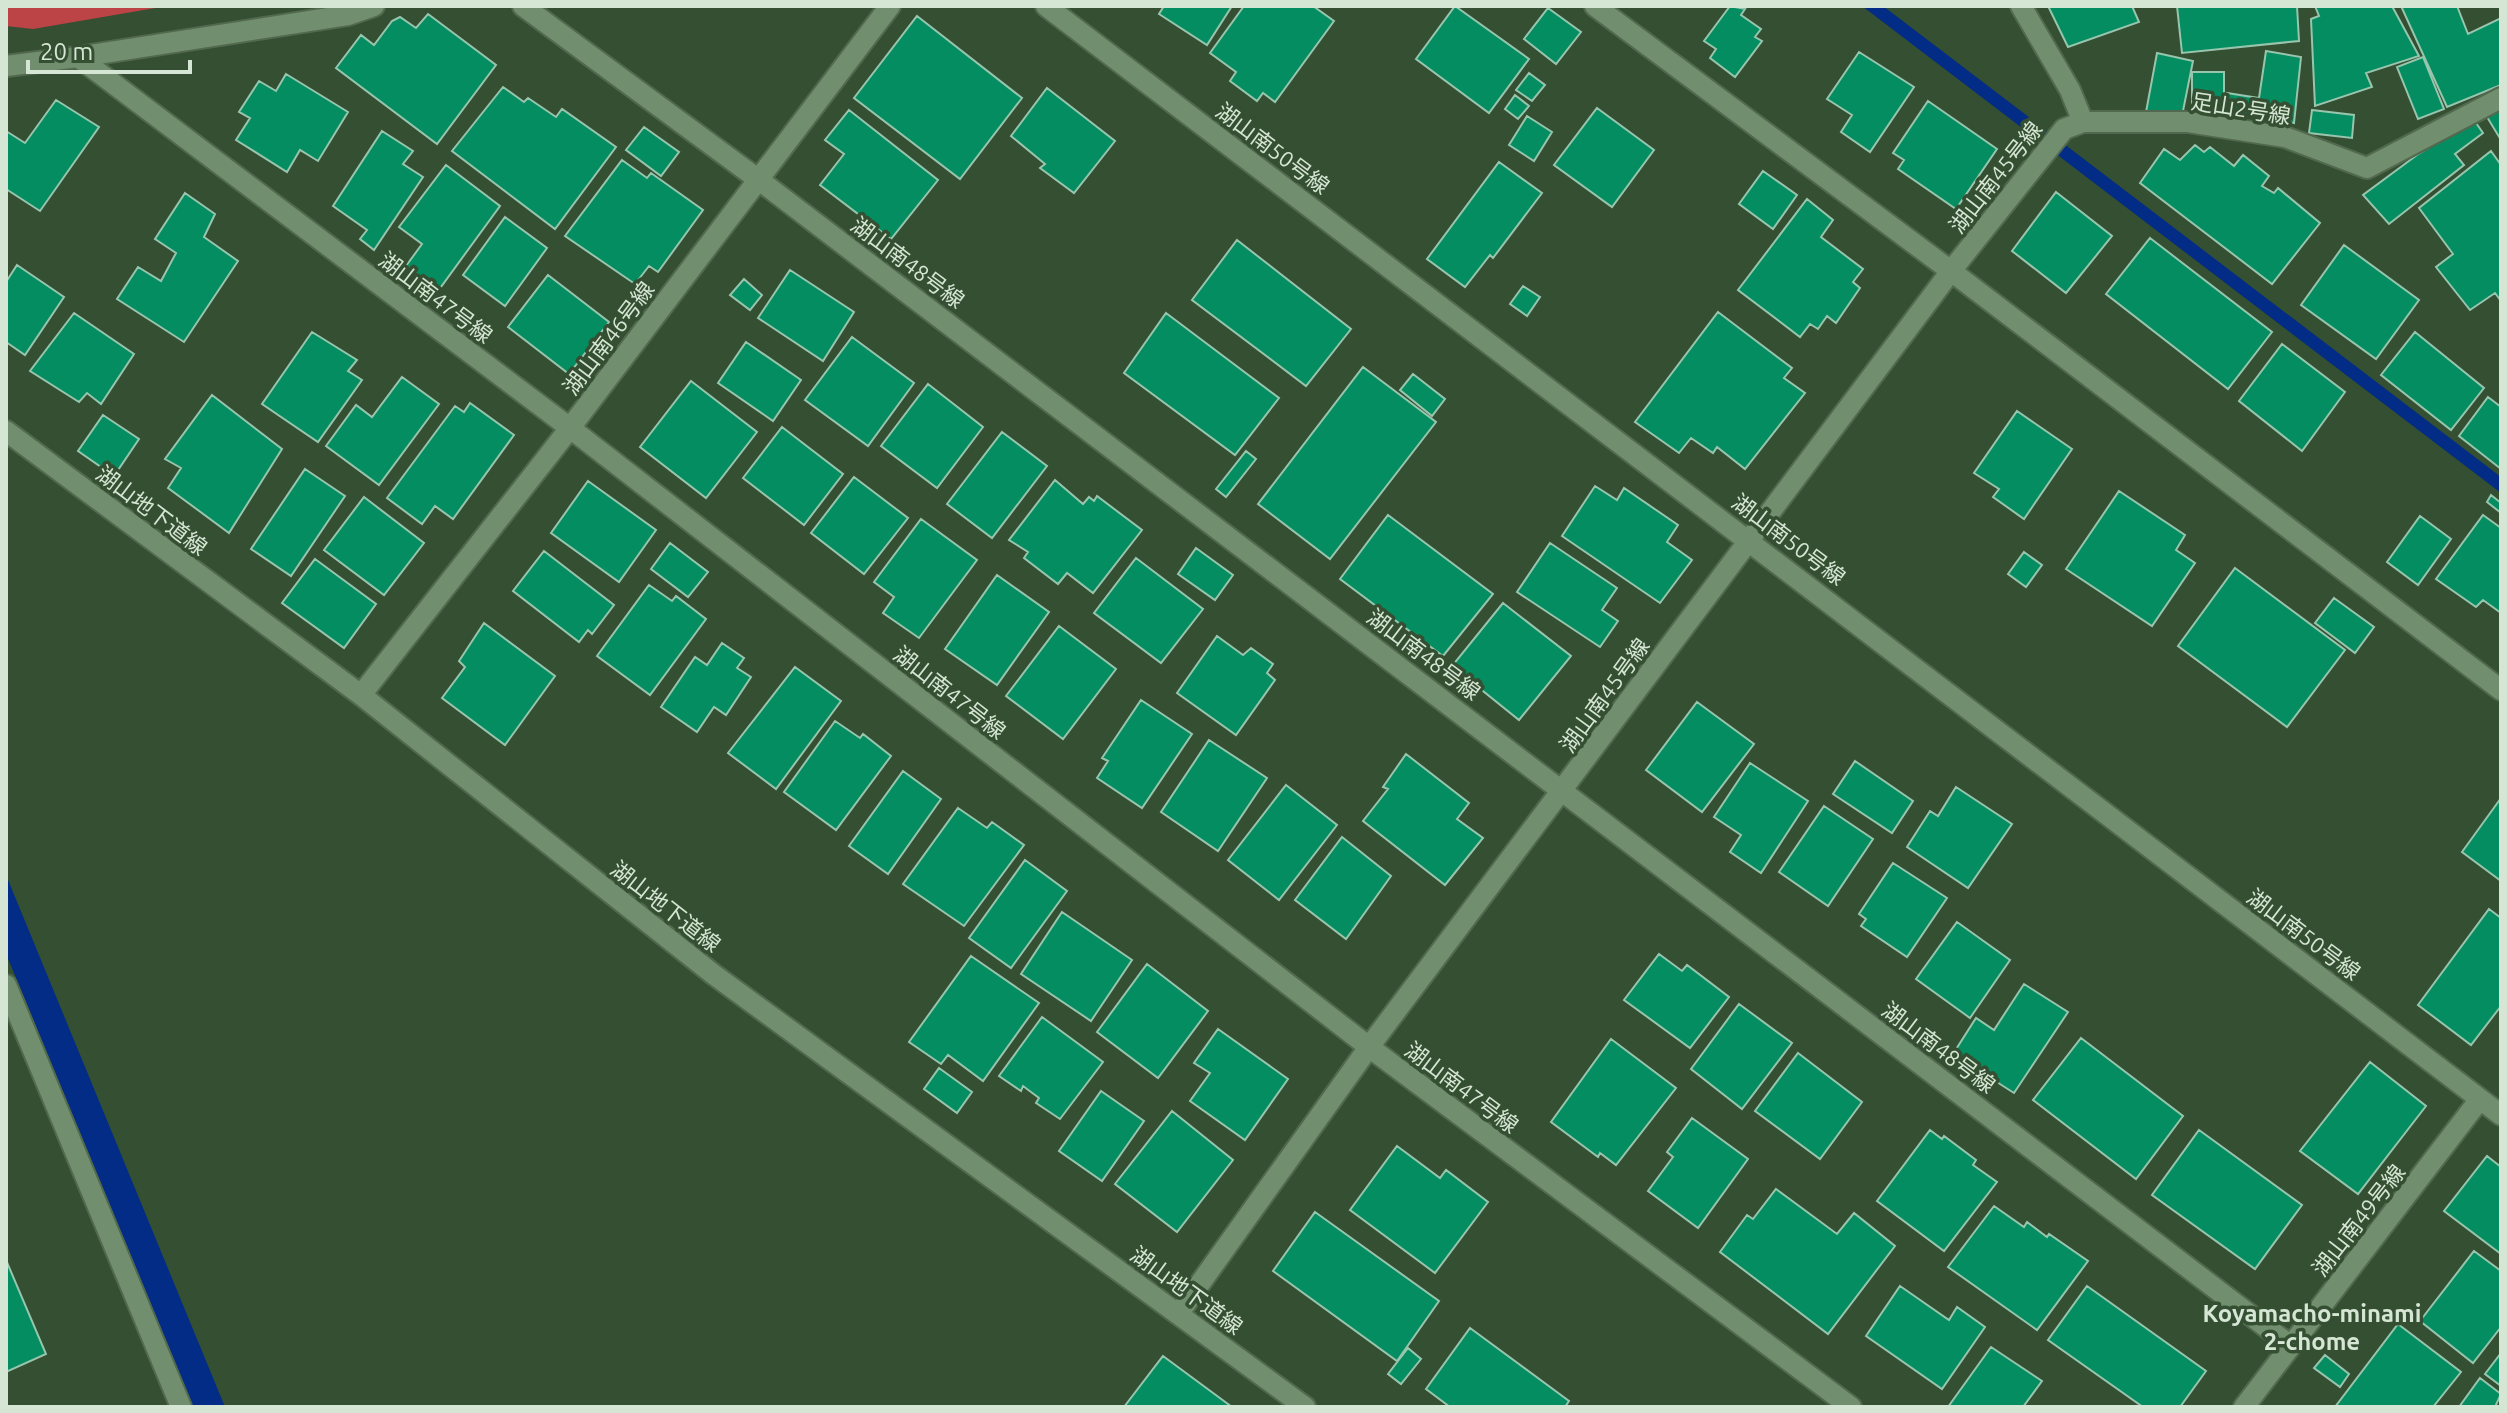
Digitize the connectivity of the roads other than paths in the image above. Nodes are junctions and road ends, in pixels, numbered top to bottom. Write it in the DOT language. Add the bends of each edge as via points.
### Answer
graph roads {
  1 [pos="374,6"];
  2 [pos="523,6"];
  3 [pos="890,6"];
  4 [pos="1046,6"];
  5 [pos="1595,6"];
  6 [pos="2021,6"];
  7 [pos="78,57"];
  8 [pos="6,66"];
  9 [pos="2501,98"];
  10 [pos="2083,122"];
  11 [pos="759,180"];
  12 [pos="1951,271"];
  13 [pos="570,428"];
  14 [pos="6,431"];
  15 [pos="1750,539"];
  16 [pos="2501,690"];
  17 [pos="361,695"];
  18 [pos="1564,790"];
  19 [pos="6,985"];
  20 [pos="1369,1047"];
  21 [pos="2480,1099"];
  22 [pos="2501,1115"];
  23 [pos="1179,1313"];
  24 [pos="2291,1346"];
  25 [pos="181,1407"];
  26 [pos="1305,1407"];
  27 [pos="1851,1407"];
  28 [pos="2244,1407"];
  1 -- 7 [label="street" via="348,15"];
  2 -- 11 [label="street, 湖山南48号線"];
  3 -- 11 [label="street, 湖山南46号線"];
  4 -- 15 [label="street, 湖山南50号線"];
  5 -- 12 [label="street"];
  6 -- 10 [label="street"];
  7 -- 8 [label="street"];
  7 -- 13 [label="street, 湖山南47号線"];
  9 -- 10 [label="street, 足山2号線" via="2367,168 2285,137 2188,122"];
  10 -- 12 [label="street, 湖山南45号線" via="2064,129"];
  11 -- 13 [label="street, 湖山南46号線"];
  11 -- 18 [label="street, 湖山南48号線"];
  12 -- 15 [label="street, 湖山南45号線"];
  12 -- 16 [label="street"];
  13 -- 17 [label="street, 湖山南46号線"];
  13 -- 20 [label="street, 湖山南47号線"];
  14 -- 17 [label="street, 湖山地下道線"];
  15 -- 18 [label="street, 湖山南45号線"];
  15 -- 21 [label="street, 湖山南50号線"];
  17 -- 23 [label="street, 湖山地下道線" via="713,974"];
  18 -- 20 [label="street, 湖山南45号線"];
  18 -- 24 [label="street, 湖山南48号線"];
  19 -- 25 [label="street"];
  20 -- 23 [label="street, 湖山南45号線"];
  20 -- 27 [label="street, 湖山南47号線"];
  21 -- 22 [label="street, 湖山南50号線"];
  21 -- 24 [label="street, 湖山南49号線"];
  23 -- 26 [label="street, 湖山地下道線"];
  24 -- 28 [label="street, 湖山南49号線"];
}
